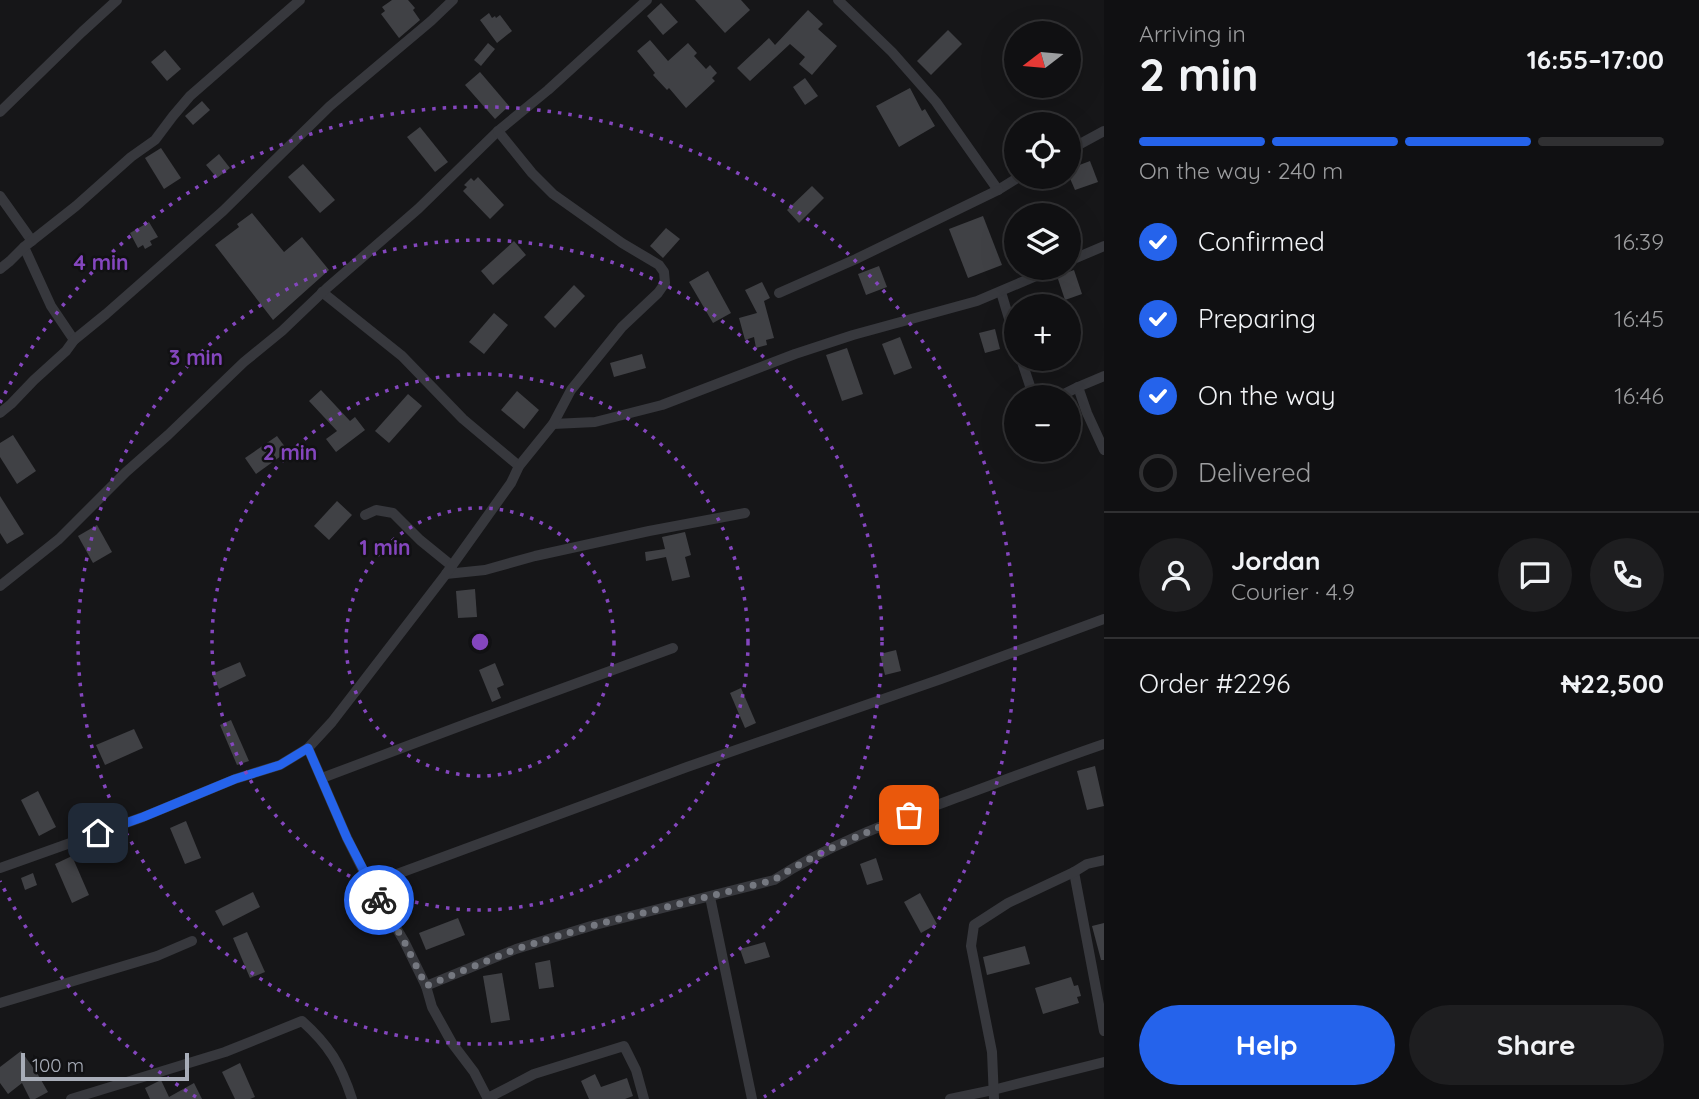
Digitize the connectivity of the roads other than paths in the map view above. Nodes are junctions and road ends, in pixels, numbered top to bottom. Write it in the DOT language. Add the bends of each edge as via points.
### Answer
graph roads {
  1 [pos="117,0"];
  2 [pos="300,0"];
  3 [pos="453,0"];
  4 [pos="647,0"];
  5 [pos="838,0"];
  6 [pos="0,112"];
  7 [pos="498,131"];
  8 [pos="1104,131"];
  9 [pos="1081,143"];
  10 [pos="1004,186"];
  11 [pos="998,190"];
  12 [pos="0,196"];
  13 [pos="28,244"];
  14 [pos="1104,246"];
  15 [pos="1081,256"];
  16 [pos="0,269"];
  17 [pos="1028,280"];
  18 [pos="323,292"];
  19 [pos="1001,292"];
  20 [pos="779,293"];
  21 [pos="1004,302"];
  22 [pos="74,340"];
  23 [pos="1104,376"];
  24 [pos="1081,386"];
  25 [pos="1081,396"];
  26 [pos="0,413"];
  27 [pos="553,424"];
  28 [pos="1104,450"];
  29 [pos="519,466"];
  30 [pos="745,513"];
  31 [pos="365,515"];
  32 [pos="449,570"];
  33 [pos="0,586"];
  34 [pos="1104,619"];
  35 [pos="673,648"];
  36 [pos="1104,744"];
  37 [pos="308,748"];
  38 [pos="322,778"];
  39 [pos="1104,859"];
  40 [pos="0,868"];
  41 [pos="1074,872"];
  42 [pos="370,884"];
  43 [pos="710,897"];
  44 [pos="192,941"];
  45 [pos="426,986"];
  46 [pos="0,1003"];
  47 [pos="1104,1031"];
  48 [pos="1104,1062"];
  49 [pos="993,1095"];
  50 [pos="488,1098"];
  51 [pos="71,1099"];
  52 [pos="352,1099"];
  53 [pos="643,1099"];
  54 [pos="752,1099"];
  55 [pos="950,1099"];
  1 -- 6 [label="street"];
  2 -- 13 [label="street" via="190,96 155,140"];
  3 -- 22 [label="street"];
  4 -- 7 [label="street"];
  5 -- 11 [label="street" via="936,102"];
  7 -- 18 [label="street"];
  7 -- 27 [label="street" via="553,194 659,265 665,277 658,293 622,327 571,390"];
  8 -- 9 [label="street"];
  10 -- 11 [label="street"];
  11 -- 20 [label="street"];
  12 -- 13 [label="street"];
  13 -- 16 [label="street"];
  13 -- 22 [label="street" via="51,306"];
  14 -- 15 [label="street"];
  17 -- 19 [label="street"];
  18 -- 29 [label="street" via="402,356"];
  18 -- 33 [label="street" via="59,539"];
  19 -- 21 [label="street"];
  19 -- 27 [label="street" via="795,354 662,405 595,422"];
  22 -- 26 [label="street"];
  23 -- 24 [label="street"];
  25 -- 28 [label="street"];
  27 -- 29 [label="street"];
  29 -- 32 [label="street"];
  30 -- 32 [label="street" via="485,570"];
  31 -- 32 [label="street" via="376,510 393,513"];
  32 -- 37 [label="street"];
  34 -- 42 [label="street"];
  35 -- 38 [label="street"];
  36 -- 43 [label="street" via="843,842 774,880"];
  37 -- 38 [label="street"];
  37 -- 40 [label="street" via="280,765"];
  38 -- 42 [label="street"];
  39 -- 41 [label="street"];
  41 -- 47 [label="street"];
  41 -- 49 [label="street" via="1008,903 974,925 971,946 992,1052"];
  42 -- 45 [label="street"];
  43 -- 45 [label="street" via="516,949"];
  43 -- 54 [label="street"];
  44 -- 46 [label="street" via="157,956"];
  45 -- 50 [label="street" via="432,1007"];
  48 -- 49 [label="street"];
  49 -- 55 [label="street"];
  50 -- 53 [label="street" via="534,1074 625,1046"];
  51 -- 52 [label="street" via="225,1052 302,1021 335,1056"];
}
